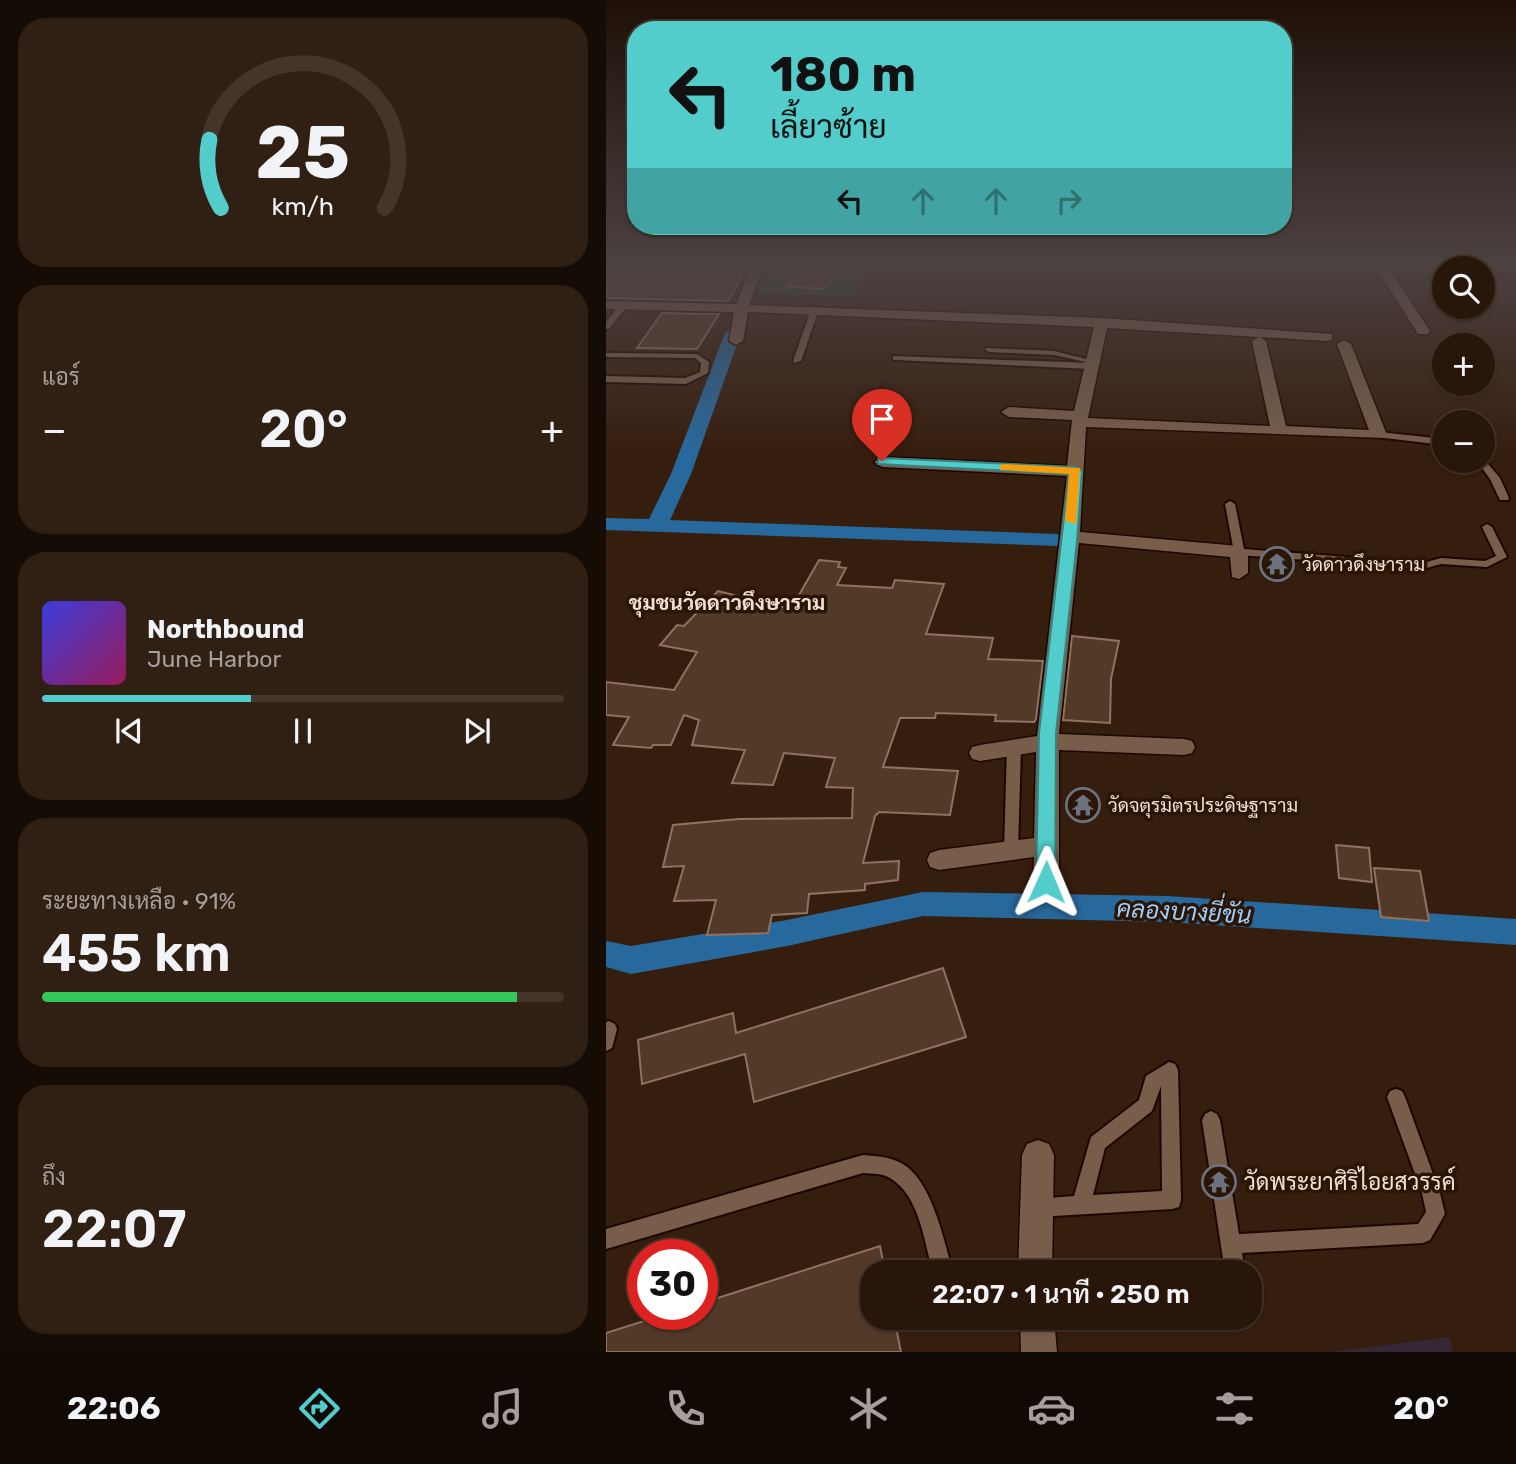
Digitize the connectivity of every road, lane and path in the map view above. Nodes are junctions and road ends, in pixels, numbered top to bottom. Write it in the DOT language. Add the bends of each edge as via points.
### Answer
graph roads {
  1 [pos="740,327"];
  2 [pos="809,327"];
  3 [pos="1101,327"];
  4 [pos="1178,327"];
  5 [pos="1420,327"];
  6 [pos="1423,331"];
  7 [pos="1327,337"];
  8 [pos="737,341"];
  9 [pos="1259,341"];
  10 [pos="1344,344"];
  11 [pos="989,350"];
  12 [pos="606,355"];
  13 [pos="895,358"];
  14 [pos="797,361"];
  15 [pos="1093,363"];
  16 [pos="606,379"];
  17 [pos="1008,412"];
  18 [pos="1079,419"];
  19 [pos="1279,430"];
  20 [pos="1379,435"];
  21 [pos="1432,441"];
  22 [pos="882,461"];
  23 [pos="1075,471"];
  24 [pos="1491,473"];
  25 [pos="1504,498"];
  26 [pos="1230,504"];
  27 [pos="1487,527"];
  28 [pos="1071,537"];
  29 [pos="1239,552"];
  30 [pos="1239,573"];
  31 [pos="1048,742"];
  32 [pos="1014,747"];
  33 [pos="1184,747"];
  34 [pos="980,753"];
  35 [pos="1046,846"];
  36 [pos="1011,850"];
  37 [pos="939,860"];
  38 [pos="1046,882"];
  39 [pos="606,1030"];
  40 [pos="606,1044"];
  41 [pos="1396,1097"];
  42 [pos="1211,1120"];
  43 [pos="1038,1155"];
  44 [pos="1081,1205"];
  45 [pos="1037,1208"];
  46 [pos="606,1239"];
  47 [pos="1231,1244"];
  48 [pos="939,1260"];
  49 [pos="1035,1260"];
  50 [pos="1233,1260"];
  51 [pos="1038,1330"];
  52 [pos="1039,1352"];
  1 -- 8 [label="street"];
  2 -- 14 [label="lane"];
  3 -- 15 [label="street"];
  4 -- 7 [label="street"];
  5 -- 6 [label="street"];
  9 -- 19 [label="street"];
  10 -- 20 [label="street"];
  11 -- 15 [label="lane" via="1054,353"];
  12 -- 16 [label="lane" via="697,356 705,362 703,373 686,381"];
  13 -- 15 [label="lane"];
  15 -- 18 [label="street"];
  17 -- 18 [label="street"];
  18 -- 19 [label="street"];
  18 -- 23 [label="street"];
  19 -- 20 [label="street"];
  20 -- 21 [label="lane"];
  22 -- 23 [label="street"];
  23 -- 28 [label="street"];
  24 -- 25 [label="lane"];
  26 -- 29 [label="lane"];
  27 -- 29 [label="lane" via="1502,557 1487,564 1441,561 1423,566"];
  28 -- 29 [label="street"];
  28 -- 31 [label="street"];
  29 -- 30 [label="street"];
  31 -- 32 [label="street"];
  31 -- 33 [label="street"];
  31 -- 35 [label="street"];
  32 -- 34 [label="street"];
  32 -- 36 [label="lane"];
  35 -- 36 [label="street"];
  35 -- 38 [label="street"];
  36 -- 37 [label="street"];
  39 -- 40 [label="lane"];
  41 -- 47 [label="lane" via="1436,1214 1423,1233"];
  42 -- 47 [label="lane"];
  43 -- 45 [label="street"];
  44 -- 44 [label="lane" via="1172,1200 1169,1070 1152,1082 1146,1105 1097,1143"];
  44 -- 45 [label="lane"];
  45 -- 49 [label="street"];
  46 -- 48 [label="lane" via="878,1163 905,1176 917,1191"];
  47 -- 50 [label="lane"];
  51 -- 52 [label="street"];
}
